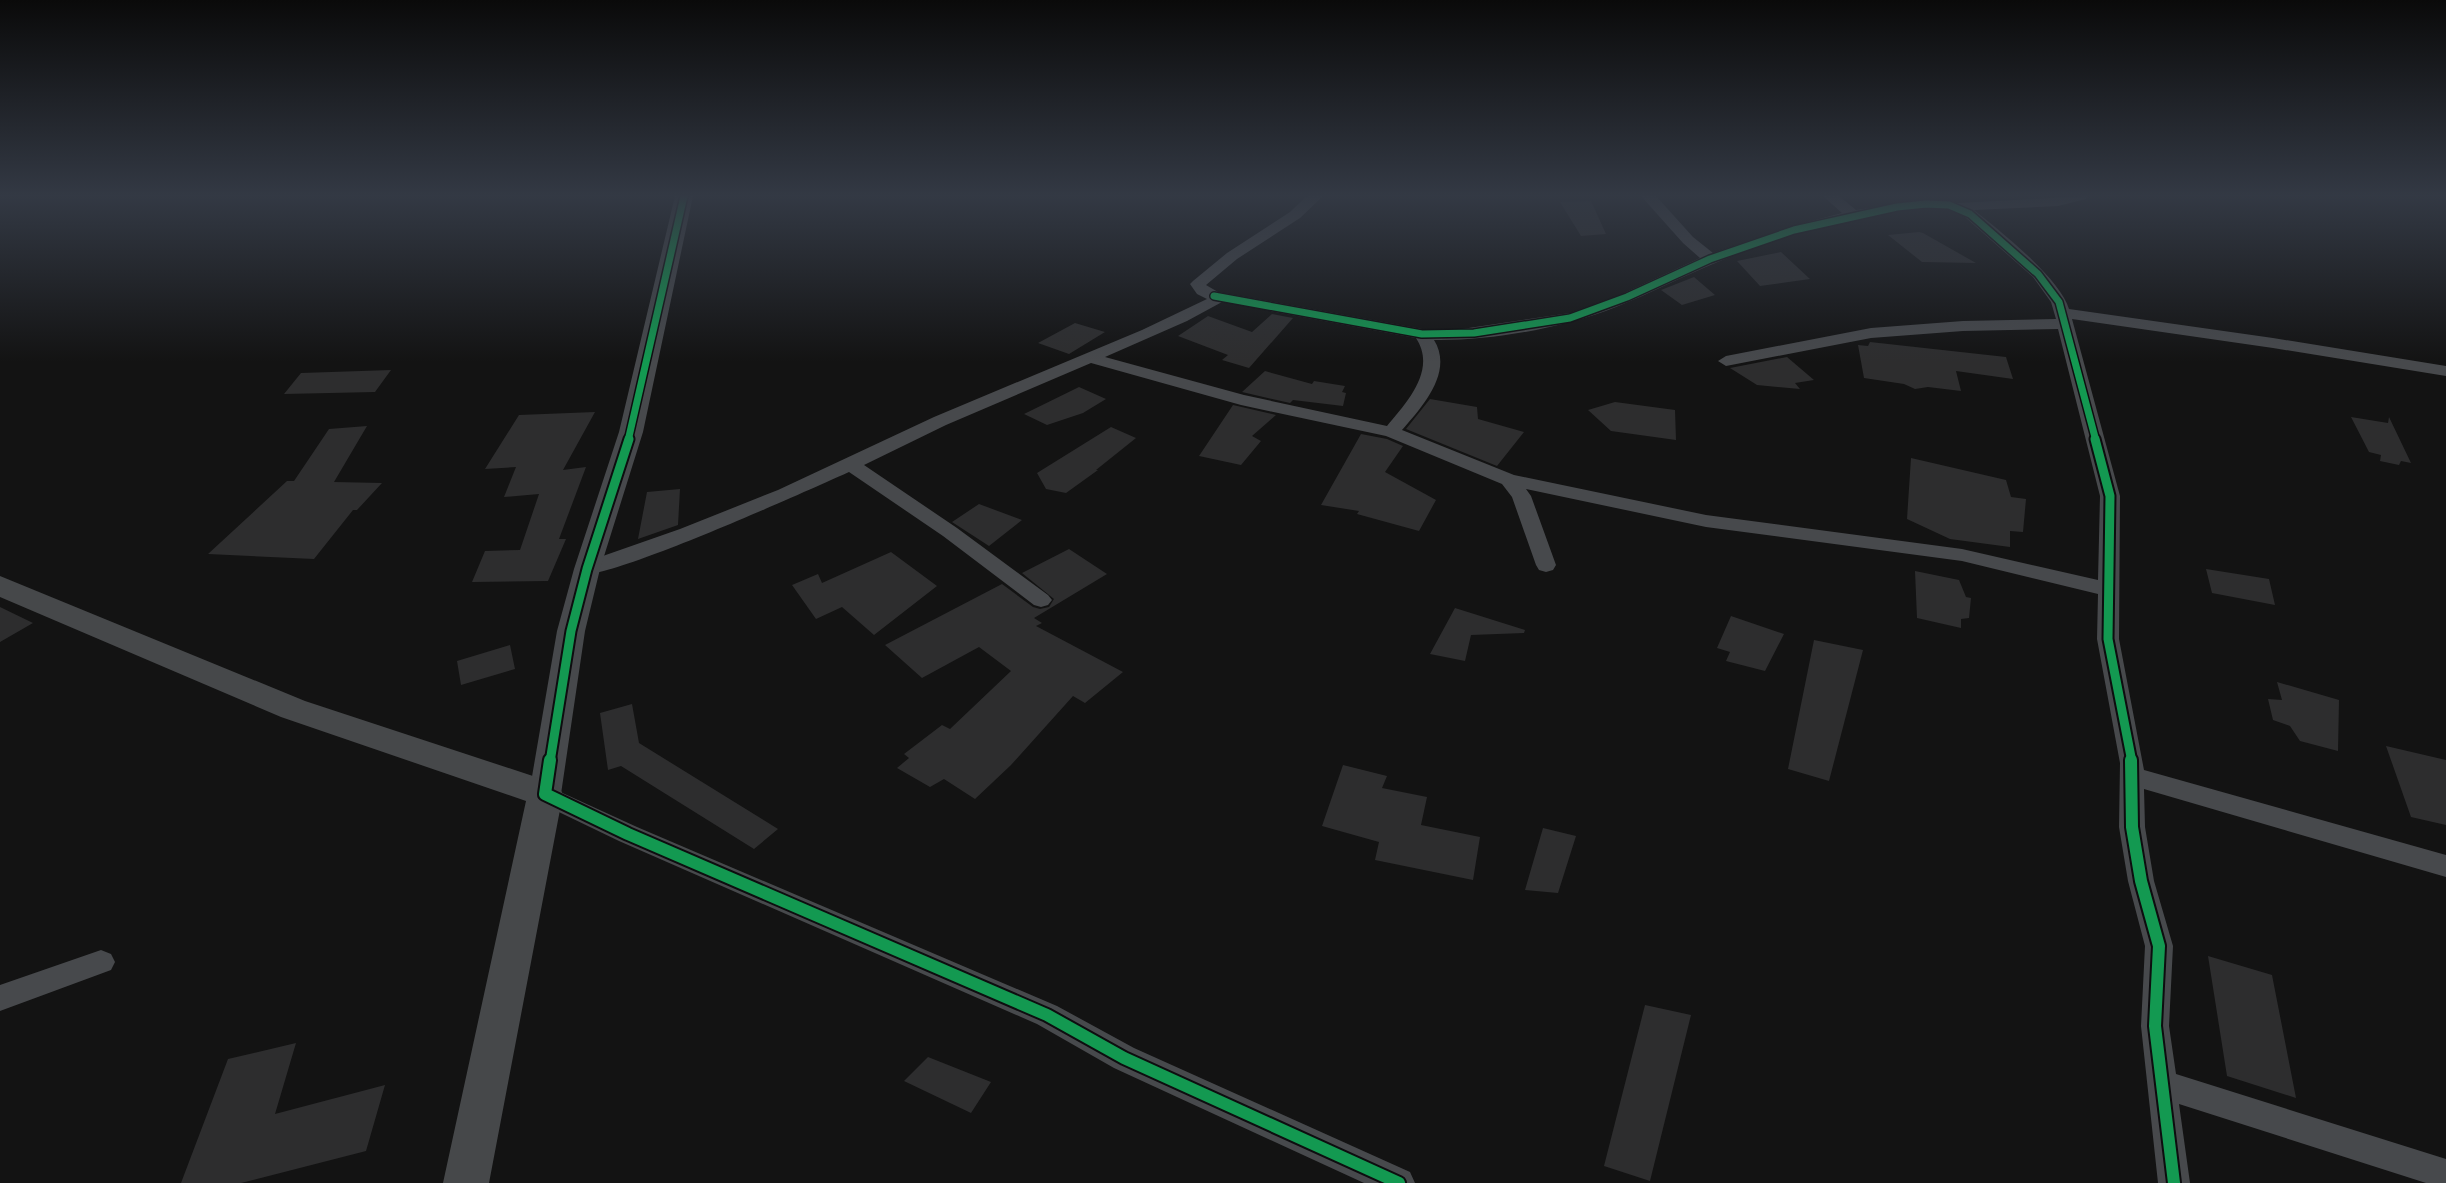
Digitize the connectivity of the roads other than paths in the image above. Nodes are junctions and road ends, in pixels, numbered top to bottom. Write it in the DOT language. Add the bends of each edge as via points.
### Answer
graph roads {
  1 [pos="672,251"];
  2 [pos="1239,251"];
  3 [pos="1702,251"];
  4 [pos="1733,251"];
  5 [pos="2013,251"];
  6 [pos="1711,259"];
  7 [pos="1214,296"];
  8 [pos="2064,318"];
  9 [pos="1422,334"];
  10 [pos="1090,358"];
  11 [pos="1726,361"];
  12 [pos="2446,371"];
  13 [pos="1391,432"];
  14 [pos="850,464"];
  15 [pos="1509,480"];
  16 [pos="1546,565"];
  17 [pos="587,569"];
  18 [pos="0,586"];
  19 [pos="2108,590"];
  20 [pos="1041,600"];
  21 [pos="2131,776"];
  22 [pos="545,794"];
  23 [pos="2446,866"];
  24 [pos="101,962"];
  25 [pos="0,998"];
  26 [pos="2162,1084"];
  27 [pos="2446,1174"];
  28 [pos="466,1183"];
  29 [pos="1399,1183"];
  30 [pos="2174,1183"];
  1 -- 17 [label="street" via="632,432"];
  2 -- 7 [label="street" via="1198,284"];
  3 -- 6 [label="street"];
  4 -- 6 [label="street"];
  5 -- 8 [label="street" via="2038,274 2059,302"];
  6 -- 9 [label="street" via="1656,286 1573,317 1473,334"];
  7 -- 9 [label="street"];
  7 -- 10 [label="street" via="1215,301 1189,314"];
  8 -- 11 [label="street" via="1871,333"];
  8 -- 12 [label="street" via="2217,334"];
  8 -- 19 [label="street" via="2110,496"];
  9 -- 13 [label="street" via="1431,350 1430,375 1421,395"];
  10 -- 13 [label="street" via="1240,400"];
  10 -- 14 [label="street"];
  13 -- 15 [label="street"];
  14 -- 17 [label="street" via="659,546"];
  14 -- 20 [label="street"];
  15 -- 16 [label="street" via="1521,496"];
  15 -- 19 [label="street" via="1706,521 1962,555"];
  17 -- 22 [label="street" via="571,631"];
  18 -- 22 [label="main road" via="293,709"];
  19 -- 21 [label="street" via="2108,639"];
  21 -- 23 [label="street"];
  21 -- 26 [label="street" via="2132,827 2140,881 2159,946 2156,1026"];
  22 -- 28 [label="main road"];
  22 -- 29 [label="street" via="628,834 1047,1015 1124,1058"];
  24 -- 25 [label="street"];
  26 -- 27 [label="street"];
  26 -- 30 [label="street"];
}
